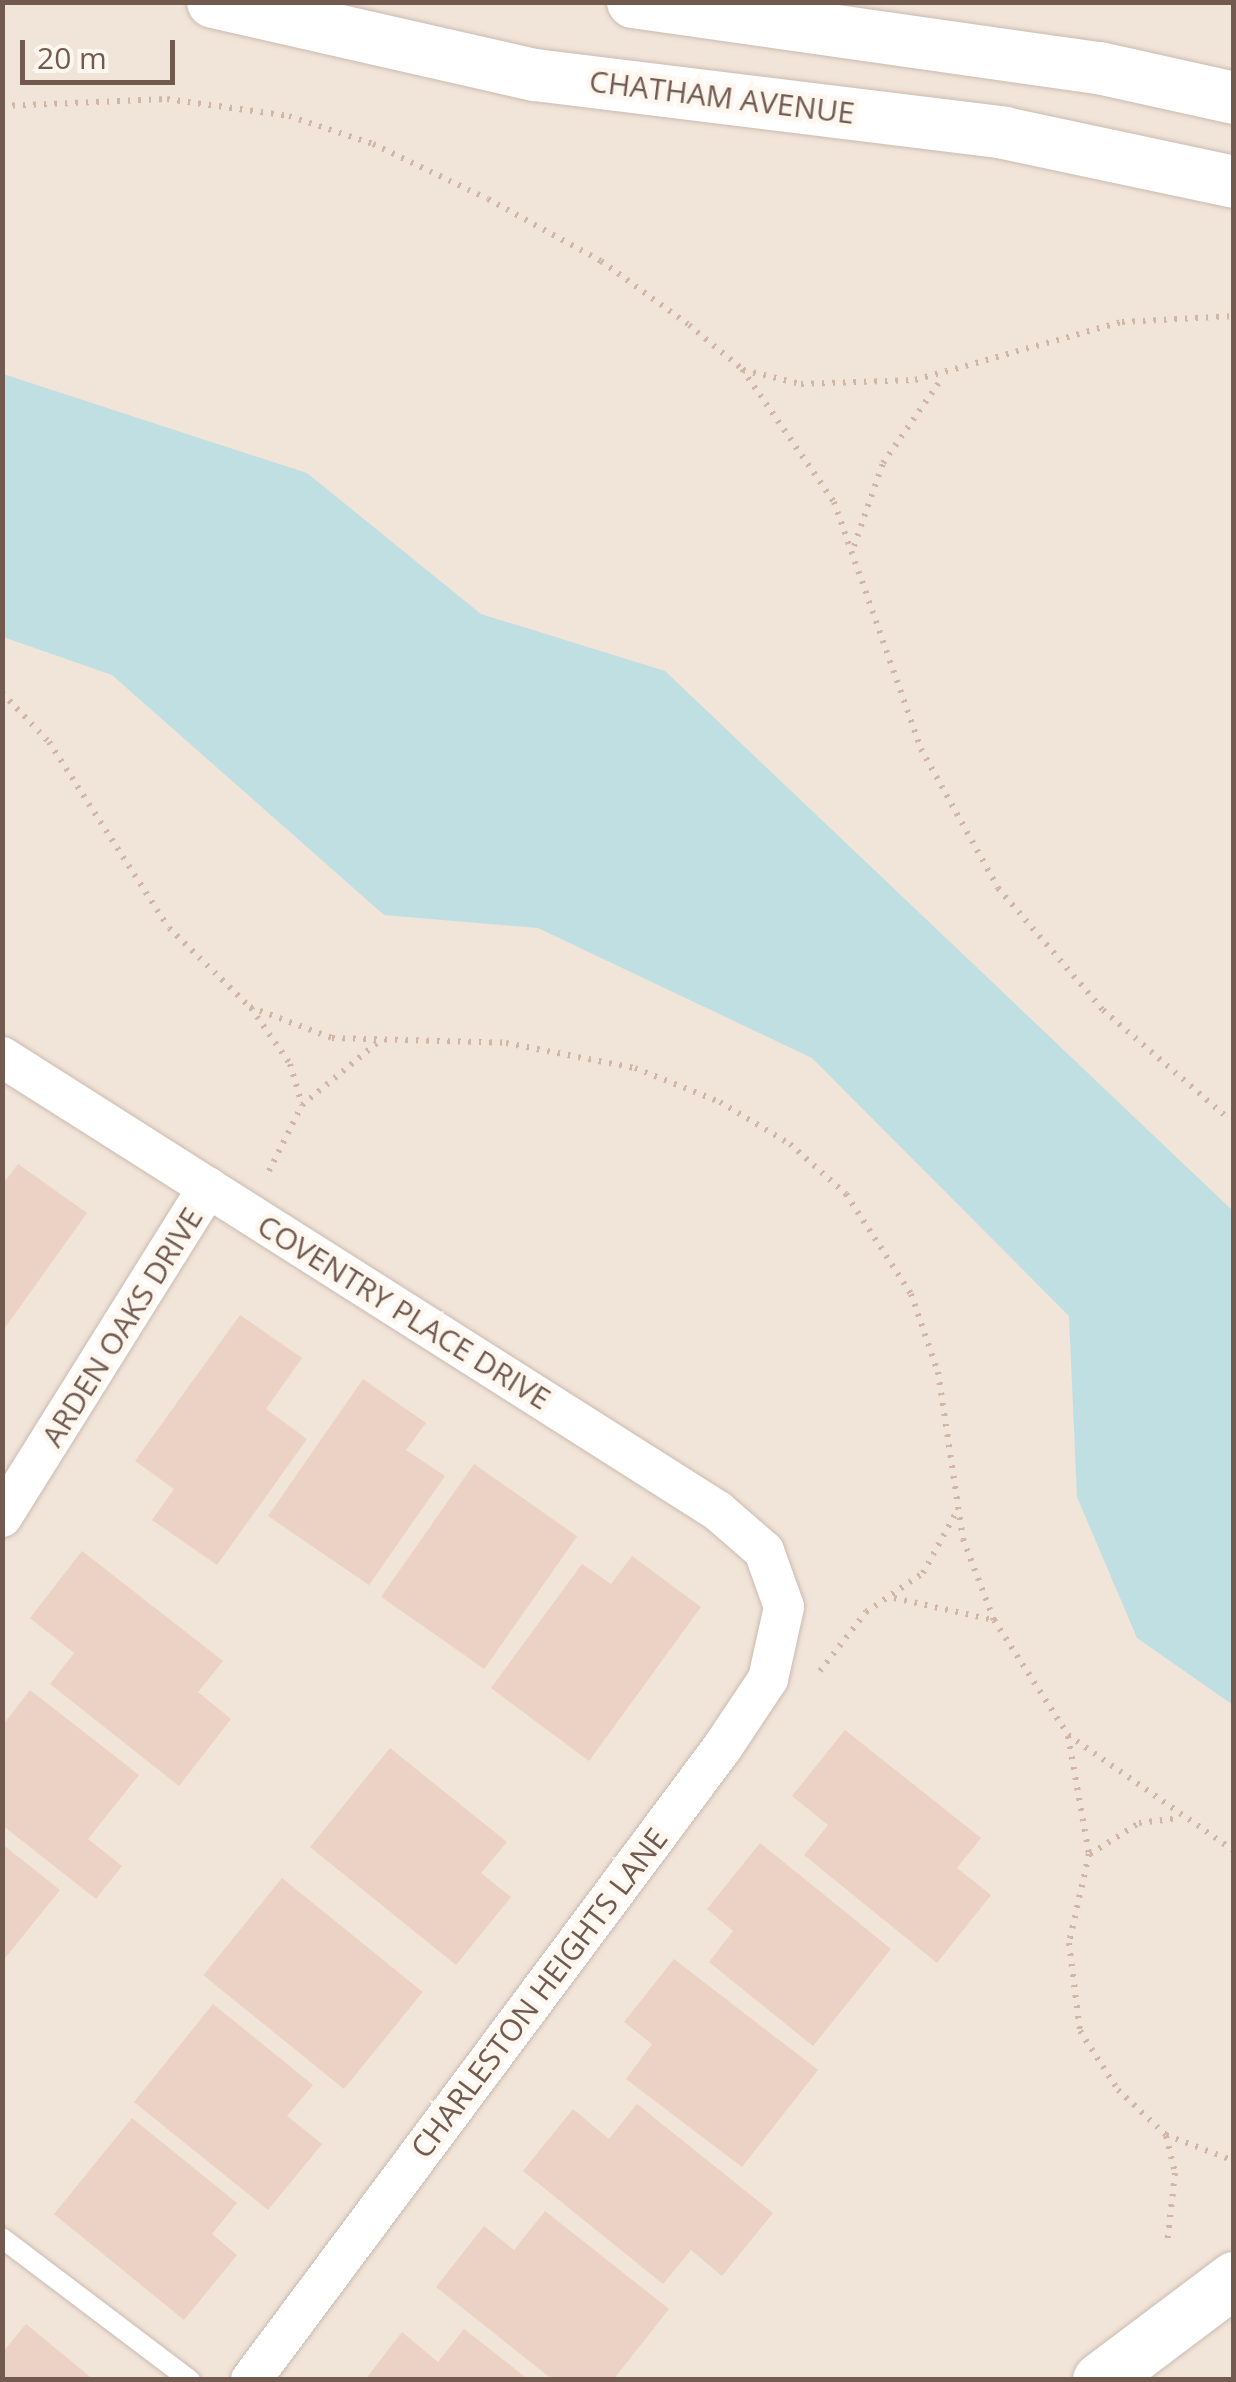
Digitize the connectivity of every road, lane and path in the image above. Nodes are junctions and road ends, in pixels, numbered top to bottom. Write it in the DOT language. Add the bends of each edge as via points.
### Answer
graph roads {
  1 [pos="213,2"];
  2 [pos="633,2"];
  3 [pos="1234,98"];
  4 [pos="2,106"];
  5 [pos="1234,182"];
  6 [pos="1234,316"];
  7 [pos="742,369"];
  8 [pos="943,377"];
  9 [pos="854,546"];
  10 [pos="2,692"];
  11 [pos="250,1007"];
  12 [pos="379,1043"];
  13 [pos="2,1058"];
  14 [pos="302,1105"];
  15 [pos="1229,1119"];
  16 [pos="208,1187"];
  17 [pos="248,1213"];
  18 [pos="958,1508"];
  19 [pos="2,1517"];
  20 [pos="780,1589"];
  21 [pos="994,1620"];
  22 [pos="1068,1735"];
  23 [pos="1178,1818"];
  24 [pos="1234,1852"];
  25 [pos="1089,1854"];
  26 [pos="1166,2135"];
  27 [pos="1234,2161"];
  28 [pos="2,2238"];
  29 [pos="1168,2244"];
  30 [pos="1234,2279"];
  31 [pos="190,2380"];
  32 [pos="251,2380"];
  33 [pos="1100,2380"];
  1 -- 5 [label="street, CHATHAM AVENUE" via="535,75 1004,133"];
  2 -- 3 [label="street" via="1060,62"];
  4 -- 7 [label="path" via="242,104 373,144 601,261"];
  6 -- 8 [label="path" via="1122,322"];
  7 -- 8 [label="path" via="801,384"];
  7 -- 9 [label="path" via="801,446"];
  8 -- 9 [label="path" via="883,463"];
  9 -- 15 [label="path" via="921,749 998,888 1102,1010"];
  10 -- 11 [label="path" via="49,742 169,928"];
  11 -- 12 [label="path" via="332,1038"];
  11 -- 14 [label="path" via="290,1064"];
  12 -- 14 [label="path"];
  12 -- 18 [label="path" via="572,1051 720,1102 790,1144 882,1238 911,1294 938,1372"];
  13 -- 16 [label="street, COVENTRY PLACE DRIVE"];
  14 -- 17 [label="path"];
  16 -- 17 [label="street, COVENTRY PLACE DRIVE"];
  16 -- 19 [label="street, ARDEN OAKS DRIVE"];
  17 -- 20 [label="street, COVENTRY PLACE DRIVE" via="718,1511 764,1552"];
  18 -- 21 [label="path"];
  18 -- 21 [label="path" via="924,1573 892,1598"];
  20 -- 32 [label="street, CHARLESTON HEIGHTS LANE" via="780,1651 722,1748"];
  21 -- 22 [label="path"];
  22 -- 23 [label="path"];
  22 -- 25 [label="path"];
  23 -- 24 [label="path"];
  23 -- 25 [label="path" via="1139,1824"];
  25 -- 26 [label="path" via="1070,1943 1080,2031 1118,2090"];
  26 -- 27 [label="path"];
  26 -- 29 [label="path" via="1176,2172"];
  28 -- 31 [label="lane"];
  30 -- 33 [label="main road"];
}
